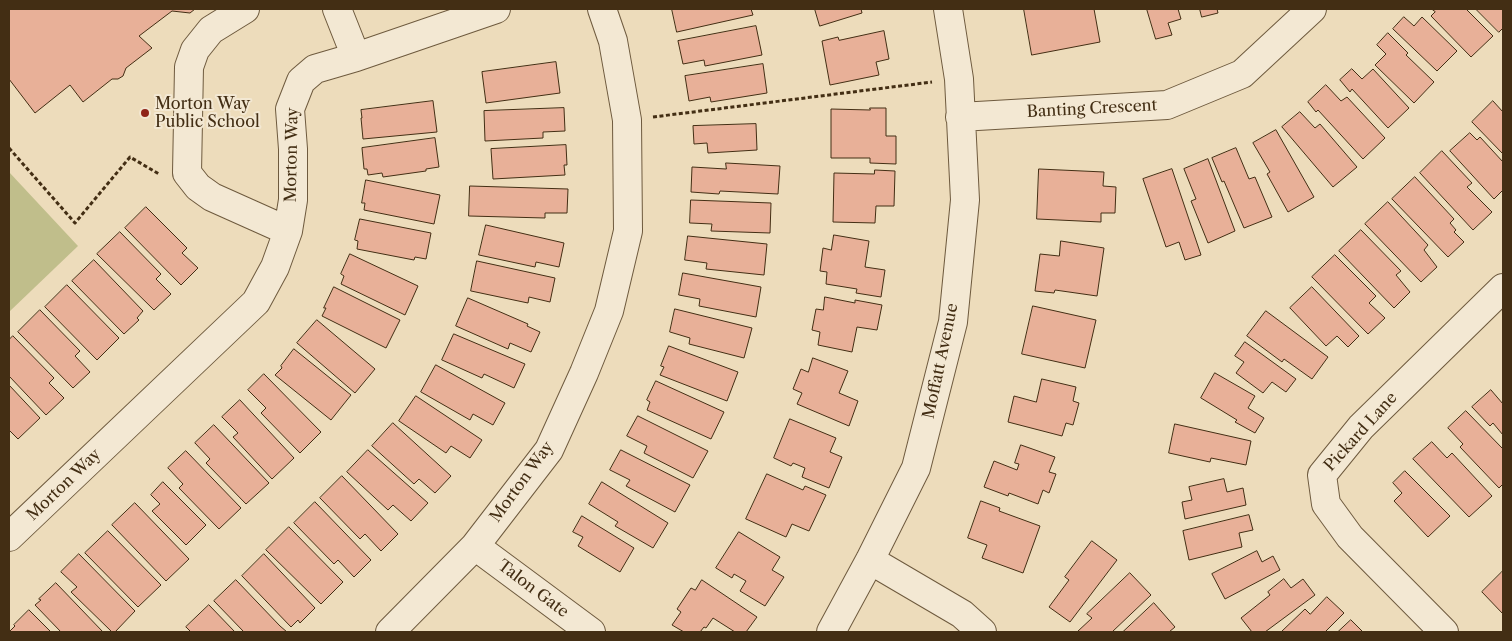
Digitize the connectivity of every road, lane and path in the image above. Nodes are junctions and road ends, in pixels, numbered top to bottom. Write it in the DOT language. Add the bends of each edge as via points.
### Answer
graph roads {
  1 [pos="245,9"];
  2 [pos="337,9"];
  3 [pos="496,9"];
  4 [pos="602,9"];
  5 [pos="948,9"];
  6 [pos="1312,9"];
  7 [pos="356,58"];
  8 [pos="958,79"];
  9 [pos="960,117"];
  10 [pos="627,120"];
  11 [pos="9,148"];
  12 [pos="161,175"];
  13 [pos="288,231"];
  14 [pos="1503,288"];
  15 [pos="9,537"];
  16 [pos="475,546"];
  17 [pos="870,560"];
  18 [pos="390,632"];
  19 [pos="591,632"];
  20 [pos="831,632"];
  21 [pos="982,632"];
  22 [pos="1444,632"];
  1 -- 13 [label="street" via="211,30 195,50 189,68 187,173 212,197"];
  2 -- 7 [label="street"];
  3 -- 7 [label="street, Morton Way"];
  4 -- 10 [label="street, Morton Way" via="613,41"];
  5 -- 8 [label="street, Moffatt Avenue"];
  6 -- 9 [label="street, Banting Crescent" via="1242,74 1167,105"];
  7 -- 13 [label="street, Morton Way" via="315,69 301,81 290,109 293,200"];
  8 -- 9 [label="street, Moffatt Avenue"];
  8 -- 10 [label="path"];
  9 -- 17 [label="street, Moffatt Avenue" via="965,200 953,322 916,468"];
  10 -- 16 [label="street, Morton Way" via="628,231 609,311 549,450"];
  11 -- 12 [label="path" via="75,223 130,157"];
  13 -- 15 [label="street, Morton Way" via="275,267 256,302"];
  14 -- 22 [label="street, Pickard Lane" via="1361,427 1322,475 1326,504 1350,536"];
  16 -- 18 [label="street, Morton Way"];
  16 -- 19 [label="street, Talon Gate"];
  17 -- 20 [label="street, Moffatt Avenue"];
  17 -- 21 [label="street" via="962,614"];
}
